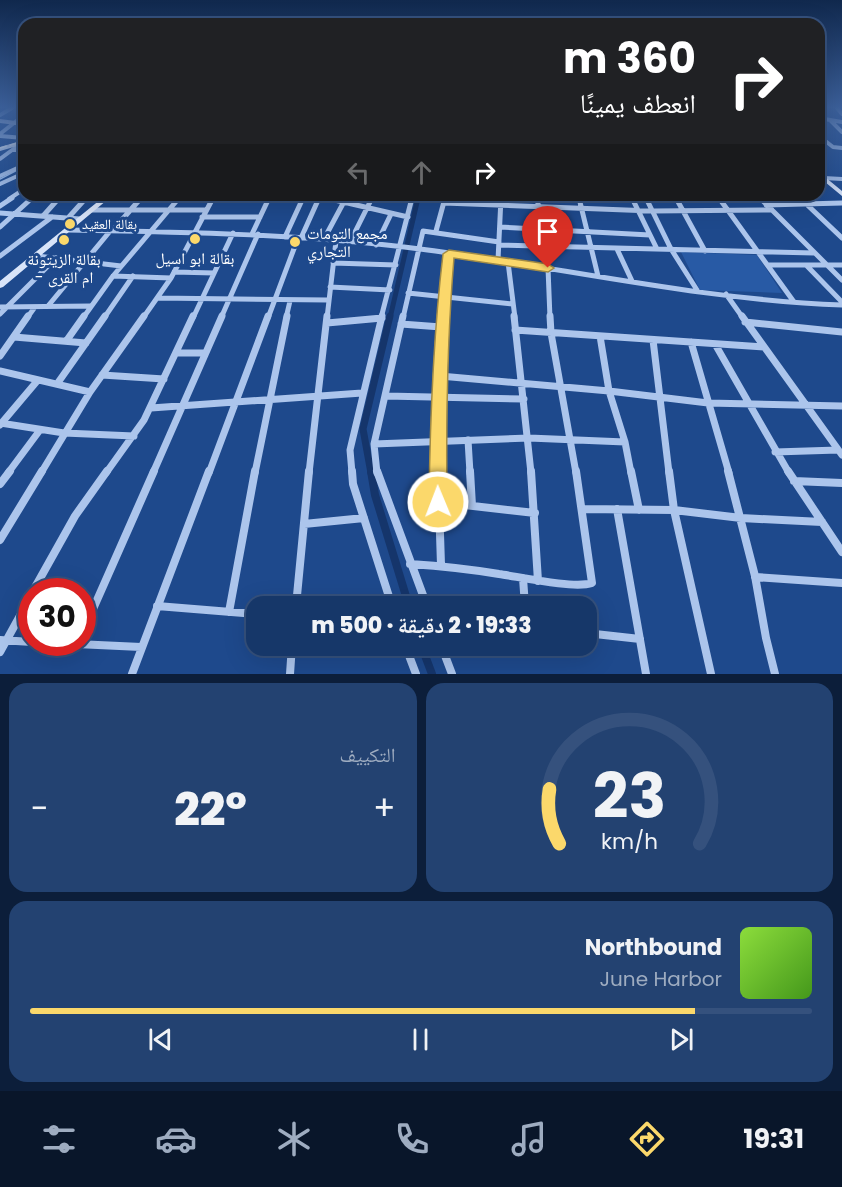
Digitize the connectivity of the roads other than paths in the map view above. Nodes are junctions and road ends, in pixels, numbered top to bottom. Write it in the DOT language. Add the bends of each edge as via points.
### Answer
graph roads {
  1 [pos="18,143"];
  2 [pos="827,143"];
  3 [pos="18,146"];
  4 [pos="842,148"];
  5 [pos="0,149"];
  6 [pos="12,150"];
  7 [pos="18,150"];
  8 [pos="0,159"];
  9 [pos="18,168"];
  10 [pos="18,175"];
  11 [pos="0,176"];
  12 [pos="825,177"];
  13 [pos="825,179"];
  14 [pos="842,179"];
  15 [pos="0,184"];
  16 [pos="18,193"];
  17 [pos="842,194"];
  18 [pos="29,201"];
  19 [pos="57,201"];
  20 [pos="83,201"];
  21 [pos="103,201"];
  22 [pos="138,201"];
  23 [pos="176,201"];
  24 [pos="211,201"];
  25 [pos="267,201"];
  26 [pos="301,201"];
  27 [pos="315,201"];
  28 [pos="340,201"];
  29 [pos="370,201"];
  30 [pos="412,201"];
  31 [pos="484,201"];
  32 [pos="501,201"];
  33 [pos="538,201"];
  34 [pos="579,201"];
  35 [pos="634,201"];
  36 [pos="648,201"];
  37 [pos="677,201"];
  38 [pos="721,201"];
  39 [pos="762,201"];
  40 [pos="803,201"];
  41 [pos="344,202"];
  42 [pos="444,203"];
  43 [pos="842,203"];
  44 [pos="484,204"];
  45 [pos="807,204"];
  46 [pos="501,205"];
  47 [pos="766,205"];
  48 [pos="0,206"];
  49 [pos="539,207"];
  50 [pos="367,208"];
  51 [pos="581,209"];
  52 [pos="92,210"];
  53 [pos="130,210"];
  54 [pos="168,210"];
  55 [pos="205,210"];
  56 [pos="639,210"];
  57 [pos="772,210"];
  58 [pos="652,211"];
  59 [pos="683,211"];
  60 [pos="727,211"];
  61 [pos="0,213"];
  62 [pos="17,214"];
  63 [pos="391,214"];
  64 [pos="44,216"];
  65 [pos="52,217"];
  66 [pos="202,217"];
  67 [pos="260,217"];
  68 [pos="408,217"];
  69 [pos="68,218"];
  70 [pos="81,219"];
  71 [pos="0,227"];
  72 [pos="500,227"];
  73 [pos="67,230"];
  74 [pos="112,230"];
  75 [pos="542,230"];
  76 [pos="151,231"];
  77 [pos="436,231"];
  78 [pos="195,232"];
  79 [pos="588,232"];
  80 [pos="233,233"];
  81 [pos="255,234"];
  82 [pos="650,235"];
  83 [pos="285,237"];
  84 [pos="300,238"];
  85 [pos="842,238"];
  86 [pos="324,240"];
  87 [pos="336,241"];
  88 [pos="350,242"];
  89 [pos="499,244"];
  90 [pos="376,245"];
  91 [pos="401,248"];
  92 [pos="546,248"];
  93 [pos="417,249"];
  94 [pos="617,249"];
  95 [pos="657,249"];
  96 [pos="671,249"];
  97 [pos="593,250"];
  98 [pos="705,251"];
  99 [pos="758,252"];
  100 [pos="814,253"];
  101 [pos="449,254"];
  102 [pos="0,256"];
  103 [pos="37,256"];
  104 [pos="56,258"];
  105 [pos="498,260"];
  106 [pos="83,261"];
  107 [pos="508,262"];
  108 [pos="333,263"];
  109 [pos="396,265"];
  110 [pos="768,265"];
  111 [pos="827,265"];
  112 [pos="842,265"];
  113 [pos="121,266"];
  114 [pos="807,266"];
  115 [pos="548,268"];
  116 [pos="214,273"];
  117 [pos="172,275"];
  118 [pos="113,276"];
  119 [pos="133,276"];
  120 [pos="598,276"];
  121 [pos="4,277"];
  122 [pos="842,280"];
  123 [pos="632,281"];
  124 [pos="0,285"];
  125 [pos="330,287"];
  126 [pos="390,290"];
  127 [pos="697,290"];
  128 [pos="408,292"];
  129 [pos="726,294"];
  130 [pos="444,296"];
  131 [pos="158,298"];
  132 [pos="201,299"];
  133 [pos="229,300"];
  134 [pos="328,300"];
  135 [pos="274,301"];
  136 [pos="290,301"];
  137 [pos="794,302"];
  138 [pos="512,304"];
  139 [pos="842,304"];
  140 [pos="48,306"];
  141 [pos="90,306"];
  142 [pos="3,307"];
  143 [pos="35,307"];
  144 [pos="0,314"];
  145 [pos="382,318"];
  146 [pos="746,322"];
  147 [pos="327,323"];
  148 [pos="401,324"];
  149 [pos="441,327"];
  150 [pos="515,330"];
  151 [pos="842,332"];
  152 [pos="551,333"];
  153 [pos="600,336"];
  154 [pos="14,337"];
  155 [pos="67,340"];
  156 [pos="653,340"];
  157 [pos="691,342"];
  158 [pos="86,343"];
  159 [pos="715,344"];
  160 [pos="764,347"];
  161 [pos="177,353"];
  162 [pos="205,353"];
  163 [pos="0,356"];
  164 [pos="0,371"];
  165 [pos="102,375"];
  166 [pos="440,376"];
  167 [pos="164,379"];
  168 [pos="38,380"];
  169 [pos="57,384"];
  170 [pos="522,385"];
  171 [pos="562,388"];
  172 [pos="609,391"];
  173 [pos="90,392"];
  174 [pos="362,393"];
  175 [pos="317,396"];
  176 [pos="386,396"];
  177 [pos="661,397"];
  178 [pos="438,398"];
  179 [pos="524,399"];
  180 [pos="268,400"];
  181 [pos="235,402"];
  182 [pos="708,403"];
  183 [pos="748,405"];
  184 [pos="182,406"];
  185 [pos="806,406"];
  186 [pos="842,406"];
  187 [pos="151,408"];
  188 [pos="0,424"];
  189 [pos="40,430"];
  190 [pos="64,433"];
  191 [pos="135,436"];
  192 [pos="529,438"];
  193 [pos="570,438"];
  194 [pos="468,440"];
  195 [pos="437,441"];
  196 [pos="625,442"];
  197 [pos="374,444"];
  198 [pos="775,452"];
  199 [pos="840,453"];
  200 [pos="794,481"];
  201 [pos="842,483"];
  202 [pos="0,484"];
  203 [pos="438,502"];
  204 [pos="472,506"];
  205 [pos="583,509"];
  206 [pos="617,509"];
  207 [pos="639,510"];
  208 [pos="674,510"];
  209 [pos="534,513"];
  210 [pos="364,518"];
  211 [pos="741,518"];
  212 [pos="822,522"];
  213 [pos="304,524"];
  214 [pos="0,540"];
  215 [pos="842,552"];
  216 [pos="410,564"];
  217 [pos="441,565"];
  218 [pos="755,577"];
  219 [pos="40,578"];
  220 [pos="523,578"];
  221 [pos="538,581"];
  222 [pos="842,583"];
  223 [pos="297,596"];
  224 [pos="389,596"];
  225 [pos="423,596"];
  226 [pos="524,596"];
  227 [pos="96,602"];
  228 [pos="157,606"];
  229 [pos="229,612"];
  230 [pos="246,613"];
  231 [pos="18,615"];
  232 [pos="597,634"];
  233 [pos="640,639"];
  234 [pos="3,640"];
  235 [pos="18,641"];
  236 [pos="96,644"];
  237 [pos="141,647"];
  238 [pos="0,652"];
  239 [pos="291,656"];
  240 [pos="409,656"];
  241 [pos="445,656"];
  242 [pos="132,674"];
  243 [pos="290,674"];
  244 [pos="416,674"];
  245 [pos="452,674"];
  246 [pos="646,674"];
  247 [pos="711,674"];
  248 [pos="775,674"];
  1 -- 5 [label="street"];
  2 -- 4 [label="street"];
  3 -- 6 [label="street"];
  6 -- 7 [label="street"];
  6 -- 8 [label="street"];
  9 -- 11 [label="street"];
  10 -- 15 [label="street"];
  12 -- 14 [label="street"];
  13 -- 17 [label="street"];
  16 -- 48 [label="street"];
  18 -- 62 [label="street"];
  19 -- 64 [label="street"];
  20 -- 69 [label="street"];
  21 -- 52 [label="street"];
  22 -- 53 [label="street"];
  23 -- 54 [label="street"];
  24 -- 55 [label="street"];
  25 -- 67 [label="street"];
  26 -- 83 [label="street"];
  27 -- 84 [label="street"];
  28 -- 41 [label="street"];
  29 -- 50 [label="street"];
  30 -- 68 [label="street"];
  31 -- 44 [label="street"];
  32 -- 46 [label="street"];
  33 -- 49 [label="street"];
  34 -- 51 [label="street"];
  35 -- 56 [label="street"];
  36 -- 58 [label="street"];
  37 -- 59 [label="street"];
  38 -- 60 [label="street"];
  39 -- 47 [label="street"];
  40 -- 45 [label="street"];
  41 -- 50 [label="street"];
  41 -- 86 [label="street"];
  42 -- 44 [label="street"];
  42 -- 77 [label="street"];
  43 -- 45 [label="street"];
  44 -- 46 [label="street"];
  45 -- 47 [label="street"];
  45 -- 85 [label="street"];
  46 -- 49 [label="street"];
  46 -- 72 [label="street"];
  47 -- 57 [label="street"];
  49 -- 51 [label="street"];
  49 -- 75 [label="street"];
  50 -- 63 [label="street"];
  50 -- 88 [label="street"];
  51 -- 56 [label="street"];
  51 -- 79 [label="street"];
  52 -- 53 [label="street"];
  52 -- 70 [label="street"];
  53 -- 54 [label="street"];
  53 -- 74 [label="street"];
  54 -- 55 [label="street"];
  54 -- 76 [label="street"];
  55 -- 66 [label="street"];
  56 -- 58 [label="street"];
  56 -- 82 [label="street"];
  57 -- 60 [label="street"];
  57 -- 100 [label="street"];
  58 -- 59 [label="street"];
  58 -- 96 [label="street"];
  59 -- 60 [label="street"];
  59 -- 98 [label="street"];
  60 -- 99 [label="street"];
  61 -- 62 [label="street"];
  62 -- 64 [label="street"];
  62 -- 71 [label="street"];
  63 -- 68 [label="street"];
  63 -- 90 [label="street"];
  64 -- 65 [label="street"];
  65 -- 69 [label="street"];
  65 -- 102 [label="street"];
  66 -- 67 [label="street"];
  66 -- 78 [label="street"];
  67 -- 81 [label="street"];
  68 -- 91 [label="street"];
  69 -- 70 [label="street"];
  70 -- 73 [label="street"];
  72 -- 75 [label="street"];
  72 -- 89 [label="street"];
  73 -- 74 [label="street"];
  73 -- 103 [label="street"];
  74 -- 76 [label="street"];
  74 -- 106 [label="street"];
  75 -- 79 [label="street"];
  75 -- 92 [label="street"];
  76 -- 78 [label="street"];
  76 -- 113 [label="street"];
  77 -- 89 [label="street"];
  77 -- 93 [label="street" via="423,231"];
  78 -- 80 [label="street"];
  78 -- 117 [label="street"];
  79 -- 82 [label="street"];
  79 -- 97 [label="street"];
  80 -- 81 [label="street"];
  80 -- 116 [label="street"];
  81 -- 83 [label="street"];
  81 -- 133 [label="street"];
  82 -- 95 [label="street"];
  83 -- 84 [label="street"];
  84 -- 86 [label="street"];
  84 -- 135 [label="street"];
  86 -- 87 [label="street"];
  87 -- 88 [label="street"];
  87 -- 108 [label="street"];
  88 -- 90 [label="street"];
  89 -- 92 [label="street"];
  89 -- 105 [label="street"];
  90 -- 91 [label="street"];
  91 -- 93 [label="street"];
  91 -- 109 [label="street"];
  92 -- 97 [label="street"];
  93 -- 101 [label="street"];
  93 -- 128 [label="street"];
  94 -- 95 [label="street"];
  94 -- 97 [label="street"];
  94 -- 123 [label="street"];
  95 -- 96 [label="street"];
  96 -- 98 [label="street"];
  96 -- 127 [label="street"];
  97 -- 120 [label="street"];
  98 -- 99 [label="street"];
  99 -- 100 [label="street"];
  99 -- 110 [label="street"];
  100 -- 111 [label="street"];
  101 -- 105 [label="street"];
  101 -- 130 [label="street"];
  103 -- 104 [label="street"];
  103 -- 121 [label="street"];
  104 -- 106 [label="street"];
  104 -- 142 [label="street"];
  105 -- 107 [label="street"];
  106 -- 113 [label="street"];
  106 -- 140 [label="street"];
  107 -- 115 [label="street"];
  107 -- 138 [label="street"];
  108 -- 109 [label="street"];
  108 -- 125 [label="street"];
  109 -- 126 [label="street"];
  110 -- 114 [label="street"];
  110 -- 137 [label="street"];
  111 -- 112 [label="street"];
  111 -- 114 [label="street"];
  111 -- 122 [label="street"];
  113 -- 118 [label="street"];
  114 -- 139 [label="street"];
  115 -- 120 [label="street"];
  115 -- 152 [label="street"];
  116 -- 117 [label="street"];
  116 -- 132 [label="street"];
  117 -- 119 [label="street"];
  117 -- 131 [label="street"];
  118 -- 119 [label="street"];
  118 -- 141 [label="street"];
  119 -- 158 [label="street"];
  120 -- 123 [label="street"];
  121 -- 124 [label="street"];
  123 -- 127 [label="street"];
  125 -- 126 [label="street"];
  125 -- 134 [label="street"];
  126 -- 145 [label="street"];
  127 -- 129 [label="street"];
  128 -- 130 [label="street"];
  128 -- 148 [label="street"];
  129 -- 137 [label="street"];
  129 -- 146 [label="street"];
  130 -- 138 [label="street"];
  130 -- 149 [label="street"];
  131 -- 132 [label="street"];
  131 -- 165 [label="street"];
  132 -- 133 [label="street"];
  132 -- 161 [label="street"];
  133 -- 135 [label="street"];
  133 -- 162 [label="street"];
  134 -- 136 [label="street"];
  134 -- 147 [label="street"];
  135 -- 136 [label="street"];
  135 -- 181 [label="street"];
  136 -- 180 [label="street"];
  137 -- 139 [label="street"];
  138 -- 150 [label="street"];
  140 -- 141 [label="street"];
  140 -- 143 [label="street"];
  141 -- 155 [label="street"];
  142 -- 143 [label="street"];
  142 -- 144 [label="street"];
  143 -- 154 [label="street"];
  145 -- 147 [label="street"];
  145 -- 174 [label="street"];
  146 -- 151 [label="street"];
  146 -- 160 [label="street"];
  147 -- 175 [label="street"];
  148 -- 149 [label="street"];
  148 -- 176 [label="street"];
  149 -- 166 [label="street"];
  150 -- 152 [label="street"];
  150 -- 170 [label="street"];
  152 -- 153 [label="street"];
  152 -- 171 [label="street"];
  153 -- 156 [label="street"];
  153 -- 172 [label="street"];
  154 -- 155 [label="street"];
  154 -- 163 [label="street"];
  155 -- 158 [label="street"];
  156 -- 157 [label="street"];
  156 -- 177 [label="street"];
  157 -- 159 [label="street"];
  157 -- 182 [label="street"];
  158 -- 169 [label="street"];
  159 -- 160 [label="street"];
  159 -- 183 [label="street"];
  160 -- 185 [label="street"];
  161 -- 162 [label="street"];
  161 -- 167 [label="street"];
  162 -- 184 [label="street"];
  164 -- 168 [label="street"];
  165 -- 167 [label="street"];
  165 -- 173 [label="street"];
  166 -- 170 [label="street"];
  166 -- 178 [label="street"];
  167 -- 187 [label="street"];
  168 -- 169 [label="street"];
  168 -- 188 [label="street"];
  169 -- 173 [label="street"];
  170 -- 171 [label="street"];
  170 -- 179 [label="street"];
  171 -- 172 [label="street"];
  171 -- 193 [label="street"];
  172 -- 177 [label="street"];
  172 -- 196 [label="street"];
  173 -- 190 [label="street"];
  174 -- 175 [label="street"];
  174 -- 210 [label="street" via="352,432 350,468"];
  175 -- 180 [label="street"];
  175 -- 213 [label="street"];
  176 -- 178 [label="street"];
  176 -- 197 [label="street"];
  177 -- 182 [label="street"];
  177 -- 208 [label="street"];
  178 -- 179 [label="street"];
  178 -- 195 [label="street"];
  179 -- 192 [label="street"];
  180 -- 181 [label="street"];
  180 -- 229 [label="street"];
  181 -- 184 [label="street"];
  181 -- 228 [label="street"];
  182 -- 183 [label="street"];
  182 -- 211 [label="street"];
  183 -- 185 [label="street"];
  183 -- 198 [label="street"];
  184 -- 187 [label="street"];
  184 -- 227 [label="street"];
  185 -- 186 [label="street"];
  185 -- 199 [label="street"];
  187 -- 191 [label="street"];
  188 -- 189 [label="street"];
  189 -- 190 [label="street"];
  189 -- 202 [label="street"];
  190 -- 191 [label="street"];
  190 -- 214 [label="street"];
  191 -- 219 [label="street" via="75,516"];
  192 -- 193 [label="street"];
  192 -- 194 [label="street"];
  192 -- 209 [label="street"];
  193 -- 196 [label="street"];
  193 -- 205 [label="street"];
  194 -- 195 [label="street"];
  194 -- 204 [label="street"];
  195 -- 197 [label="street"];
  195 -- 203 [label="street"];
  196 -- 207 [label="street"];
  197 -- 216 [label="street" via="377,472"];
  198 -- 199 [label="street"];
  198 -- 200 [label="street"];
  200 -- 201 [label="street"];
  200 -- 212 [label="street"];
  203 -- 204 [label="street"];
  203 -- 217 [label="street"];
  204 -- 209 [label="street"];
  205 -- 206 [label="street"];
  205 -- 221 [label="street" via="592,583"];
  206 -- 207 [label="street"];
  206 -- 233 [label="street"];
  207 -- 208 [label="street"];
  208 -- 211 [label="street"];
  208 -- 247 [label="street"];
  209 -- 221 [label="street"];
  210 -- 213 [label="street"];
  210 -- 224 [label="street"];
  211 -- 212 [label="street"];
  211 -- 218 [label="street"];
  212 -- 215 [label="street"];
  213 -- 223 [label="street"];
  216 -- 217 [label="street"];
  216 -- 225 [label="street"];
  217 -- 220 [label="street"];
  218 -- 222 [label="street"];
  218 -- 248 [label="street" via="764,638"];
  220 -- 221 [label="street"];
  220 -- 226 [label="street"];
  228 -- 229 [label="street"];
  228 -- 237 [label="street"];
  229 -- 230 [label="street"];
  231 -- 234 [label="street"];
  232 -- 233 [label="street"];
  233 -- 246 [label="street"];
  234 -- 235 [label="street"];
  234 -- 238 [label="street"];
  236 -- 237 [label="street"];
  237 -- 242 [label="street"];
  239 -- 243 [label="street"];
  240 -- 244 [label="street"];
  241 -- 245 [label="street"];
}
